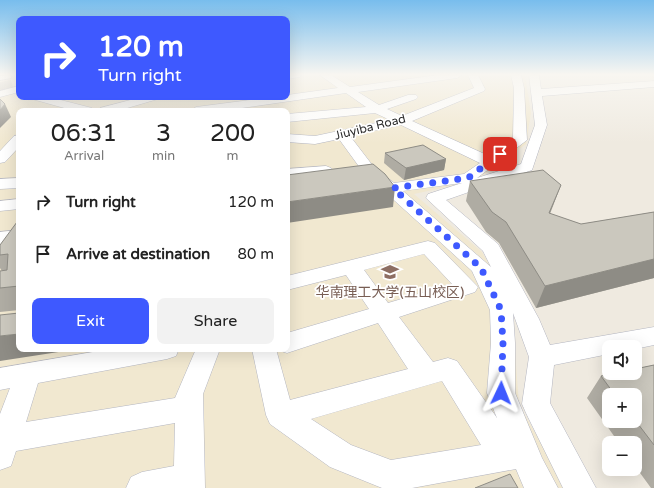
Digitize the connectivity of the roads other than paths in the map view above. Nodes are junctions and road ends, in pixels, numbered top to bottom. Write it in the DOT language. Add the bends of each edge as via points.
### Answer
graph roads {
  1 [pos="360,98"];
  2 [pos="410,98"];
  3 [pos="458,98"];
  4 [pos="519,98"];
  5 [pos="537,98"];
  6 [pos="40,100"];
  7 [pos="143,100"];
  8 [pos="279,100"];
  9 [pos="49,107"];
  10 [pos="115,108"];
  11 [pos="216,108"];
  12 [pos="377,109"];
  13 [pos="290,118"];
  14 [pos="401,120"];
  15 [pos="342,134"];
  16 [pos="290,138"];
  17 [pos="16,144"];
  18 [pos="0,160"];
  19 [pos="16,160"];
  20 [pos="490,162"];
  21 [pos="354,170"];
  22 [pos="290,174"];
  23 [pos="16,183"];
  24 [pos="0,184"];
  25 [pos="393,188"];
  26 [pos="16,204"];
  27 [pos="0,206"];
  28 [pos="16,238"];
  29 [pos="4,246"];
  30 [pos="350,267"];
  31 [pos="290,282"];
  32 [pos="384,313"];
  33 [pos="654,336"];
  34 [pos="290,342"];
  35 [pos="134,352"];
  36 [pos="207,352"];
  37 [pos="271,352"];
  38 [pos="542,357"];
  39 [pos="28,374"];
  40 [pos="427,375"];
  41 [pos="0,379"];
  42 [pos="189,408"];
  43 [pos="280,414"];
  44 [pos="2,445"];
  45 [pos="515,455"];
  46 [pos="188,483"];
  47 [pos="142,488"];
  48 [pos="542,488"];
  49 [pos="580,488"];
  1 -- 12 [label="street"];
  2 -- 12 [label="street"];
  3 -- 14 [label="street, Jiuyiba Road"];
  4 -- 20 [label="street" via="520,140"];
  5 -- 38 [label="street" via="540,125 527,167 434,198 491,248 527,319"];
  6 -- 9 [label="street"];
  7 -- 10 [label="street"];
  8 -- 11 [label="street"];
  12 -- 13 [label="street"];
  12 -- 14 [label="street"];
  14 -- 15 [label="street, Jiuyiba Road"];
  14 -- 20 [label="street"];
  15 -- 16 [label="street, Jiuyiba Road" via="316,140"];
  15 -- 21 [label="street"];
  17 -- 18 [label="street"];
  18 -- 19 [label="street"];
  20 -- 25 [label="street" via="468,178"];
  21 -- 22 [label="street"];
  21 -- 25 [label="street"];
  23 -- 24 [label="street"];
  25 -- 45 [label="street" via="481,268 501,310 501,393"];
  26 -- 27 [label="street"];
  28 -- 29 [label="street"];
  30 -- 31 [label="street"];
  30 -- 32 [label="street"];
  30 -- 32 [label="street" via="428,247 467,287"];
  32 -- 34 [label="street"];
  32 -- 40 [label="street"];
  33 -- 38 [label="street"];
  35 -- 39 [label="street"];
  36 -- 42 [label="street" via="189,394"];
  37 -- 43 [label="street"];
  38 -- 49 [label="street" via="536,404"];
  39 -- 41 [label="street"];
  39 -- 44 [label="street"];
  40 -- 43 [label="street"];
  40 -- 45 [label="street" via="448,369"];
  42 -- 44 [label="street"];
  42 -- 46 [label="street"];
  43 -- 45 [label="street" via="340,456 391,476"];
  45 -- 48 [label="street" via="531,469"];
  46 -- 47 [label="street"];
}
